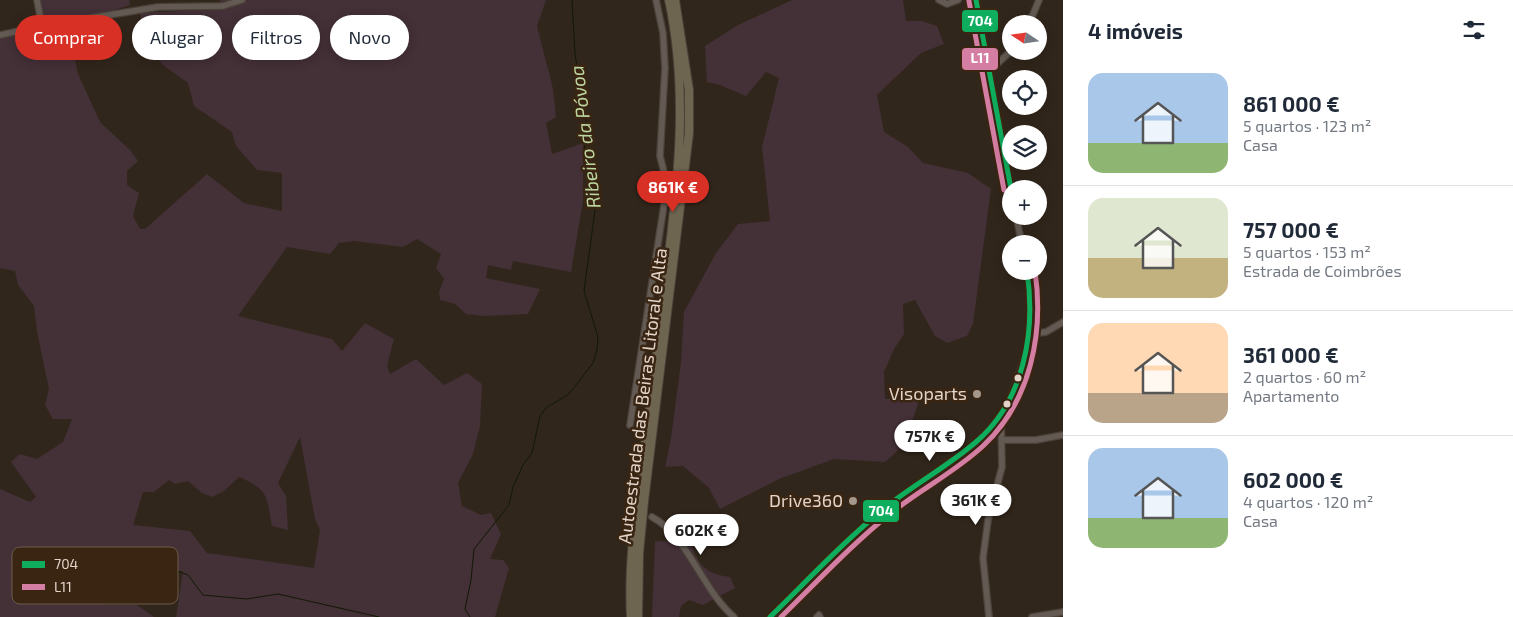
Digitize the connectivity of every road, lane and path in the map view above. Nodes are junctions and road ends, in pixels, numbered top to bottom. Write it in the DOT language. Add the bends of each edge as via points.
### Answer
graph roads {
  1 [pos="37,0"];
  2 [pos="242,0"];
  3 [pos="656,0"];
  4 [pos="669,0"];
  5 [pos="675,0"];
  6 [pos="939,0"];
  7 [pos="958,0"];
  8 [pos="976,0"];
  9 [pos="1038,0"];
  10 [pos="40,15"];
  11 [pos="109,15"];
  12 [pos="1032,15"];
  13 [pos="15,32"];
  14 [pos="0,35"];
  15 [pos="1002,59"];
  16 [pos="989,68"];
  17 [pos="1009,180"];
  18 [pos="1028,280"];
  19 [pos="1063,322"];
  20 [pos="1031,334"];
  21 [pos="1001,415"];
  22 [pos="630,425"];
  23 [pos="992,426"];
  24 [pos="1063,435"];
  25 [pos="1002,440"];
  26 [pos="652,517"];
  27 [pos="1063,612"];
  28 [pos="990,615"];
  29 [pos="631,617"];
  30 [pos="638,617"];
  31 [pos="734,617"];
  32 [pos="770,617"];
  33 [pos="1032,617"];
  1 -- 10 [label="street"];
  2 -- 11 [label="street" via="222,6 158,7"];
  3 -- 22 [label="street" via="664,42 660,156 666,192"];
  4 -- 29 [label="highway, Autoestrada das Beiras Litoral e Alta" via="679,67 682,132 678,191 638,500"];
  5 -- 30 [label="highway, Autoestrada das Beiras Litoral e Alta" via="689,90 689,133 644,501"];
  6 -- 7 [label="street" via="947,4"];
  8 -- 16 [label="street"];
  9 -- 12 [label="street"];
  13 -- 14 [label="street"];
  15 -- 16 [label="street"];
  16 -- 17 [label="street"];
  18 -- 20 [label="street"];
  19 -- 20 [label="street" via="1046,332"];
  20 -- 21 [label="street" via="1018,377"];
  21 -- 23 [label="street"];
  21 -- 25 [label="street"];
  23 -- 25 [label="street"];
  23 -- 32 [label="street" via="967,449 886,507"];
  24 -- 25 [label="street" via="1036,440"];
  25 -- 28 [label="street" via="1002,467 984,541"];
  26 -- 31 [label="street" via="667,527"];
  27 -- 33 [label="street"];
}
